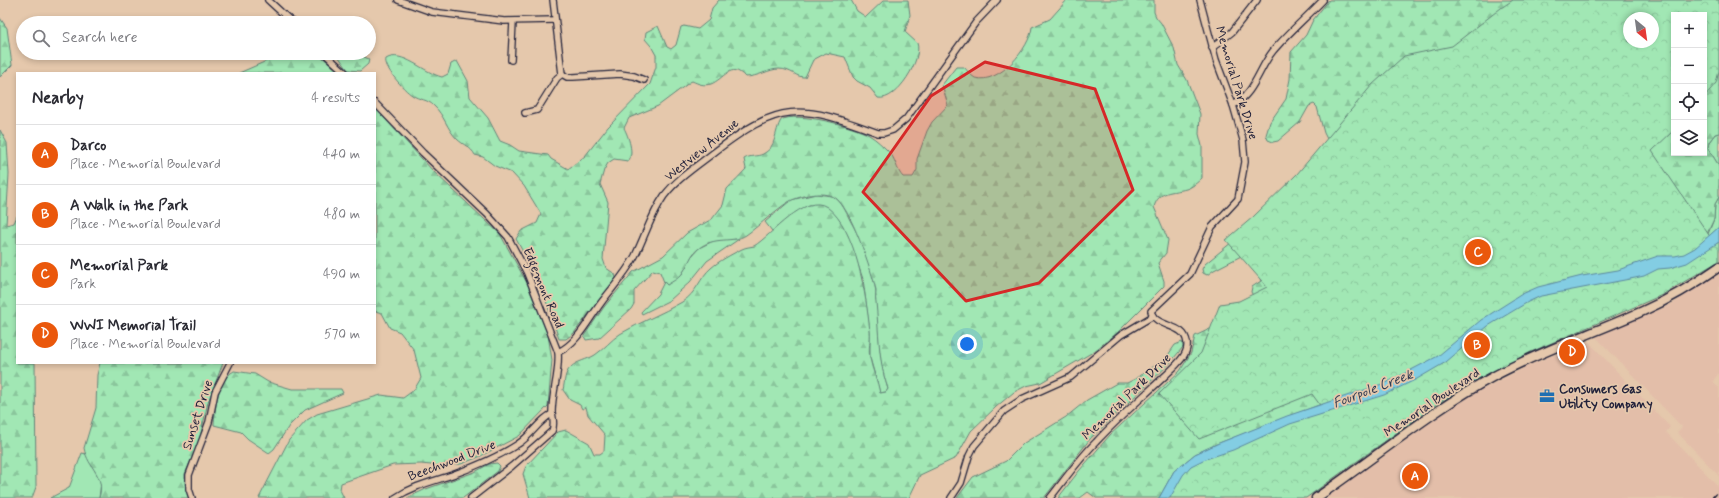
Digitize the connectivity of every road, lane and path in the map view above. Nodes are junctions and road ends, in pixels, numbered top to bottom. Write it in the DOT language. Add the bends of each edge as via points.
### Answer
graph roads {
  1 [pos="268,0"];
  2 [pos="398,0"];
  3 [pos="553,0"];
  4 [pos="997,0"];
  5 [pos="1200,0"];
  6 [pos="1257,0"];
  7 [pos="1323,0"];
  8 [pos="285,16"];
  9 [pos="555,20"];
  10 [pos="513,22"];
  11 [pos="1212,48"];
  12 [pos="332,60"];
  13 [pos="511,60"];
  14 [pos="345,72"];
  15 [pos="562,74"];
  16 [pos="644,80"];
  17 [pos="376,104"];
  18 [pos="1233,105"];
  19 [pos="525,113"];
  20 [pos="1719,267"];
  21 [pos="1153,316"];
  22 [pos="558,352"];
  23 [pos="229,364"];
  24 [pos="552,414"];
  25 [pos="192,498"];
  26 [pos="395,498"];
  27 [pos="471,498"];
  28 [pos="951,498"];
  29 [pos="1050,498"];
  30 [pos="1316,498"];
  1 -- 8 [label="street"];
  2 -- 10 [label="street" via="432,12"];
  3 -- 9 [label="street"];
  4 -- 22 [label="street, Westview Avenue" via="976,22 912,113 893,130 878,133 839,118 810,112 781,114 762,120 741,132 679,180 660,203 623,275 572,342"];
  5 -- 11 [label="street, Memorial Park Drive"];
  6 -- 11 [label="street" via="1232,32"];
  7 -- 18 [label="street" via="1274,50 1251,89"];
  9 -- 10 [label="street"];
  9 -- 15 [label="street"];
  10 -- 13 [label="street"];
  11 -- 18 [label="street, Memorial Park Drive"];
  12 -- 14 [label="street"];
  15 -- 16 [label="street" via="566,77 627,74"];
  15 -- 19 [label="street" via="540,106 533,112"];
  17 -- 22 [label="street, Edgemont Road" via="508,238 527,273"];
  18 -- 21 [label="street, Memorial Park Drive" via="1246,157 1238,199 1212,227 1190,274 1153,307"];
  20 -- 30 [label="street, Memorial Boulevard" via="1655,306 1541,354 1474,388 1427,418"];
  21 -- 28 [label="street" via="1121,335 1071,377 1022,398 1004,411 974,446 965,475"];
  21 -- 29 [label="street, Memorial Park Drive" via="1183,333 1187,342 1185,354 1095,442"];
  22 -- 24 [label="street, Edgemont Road"];
  23 -- 25 [label="street, Sunset Drive" via="215,392 209,422 189,475 188,489"];
  24 -- 26 [label="street, Beechwood Drive" via="510,450 456,474 413,487"];
  24 -- 27 [label="street, Edgemont Road" via="554,427 549,434"];
}
